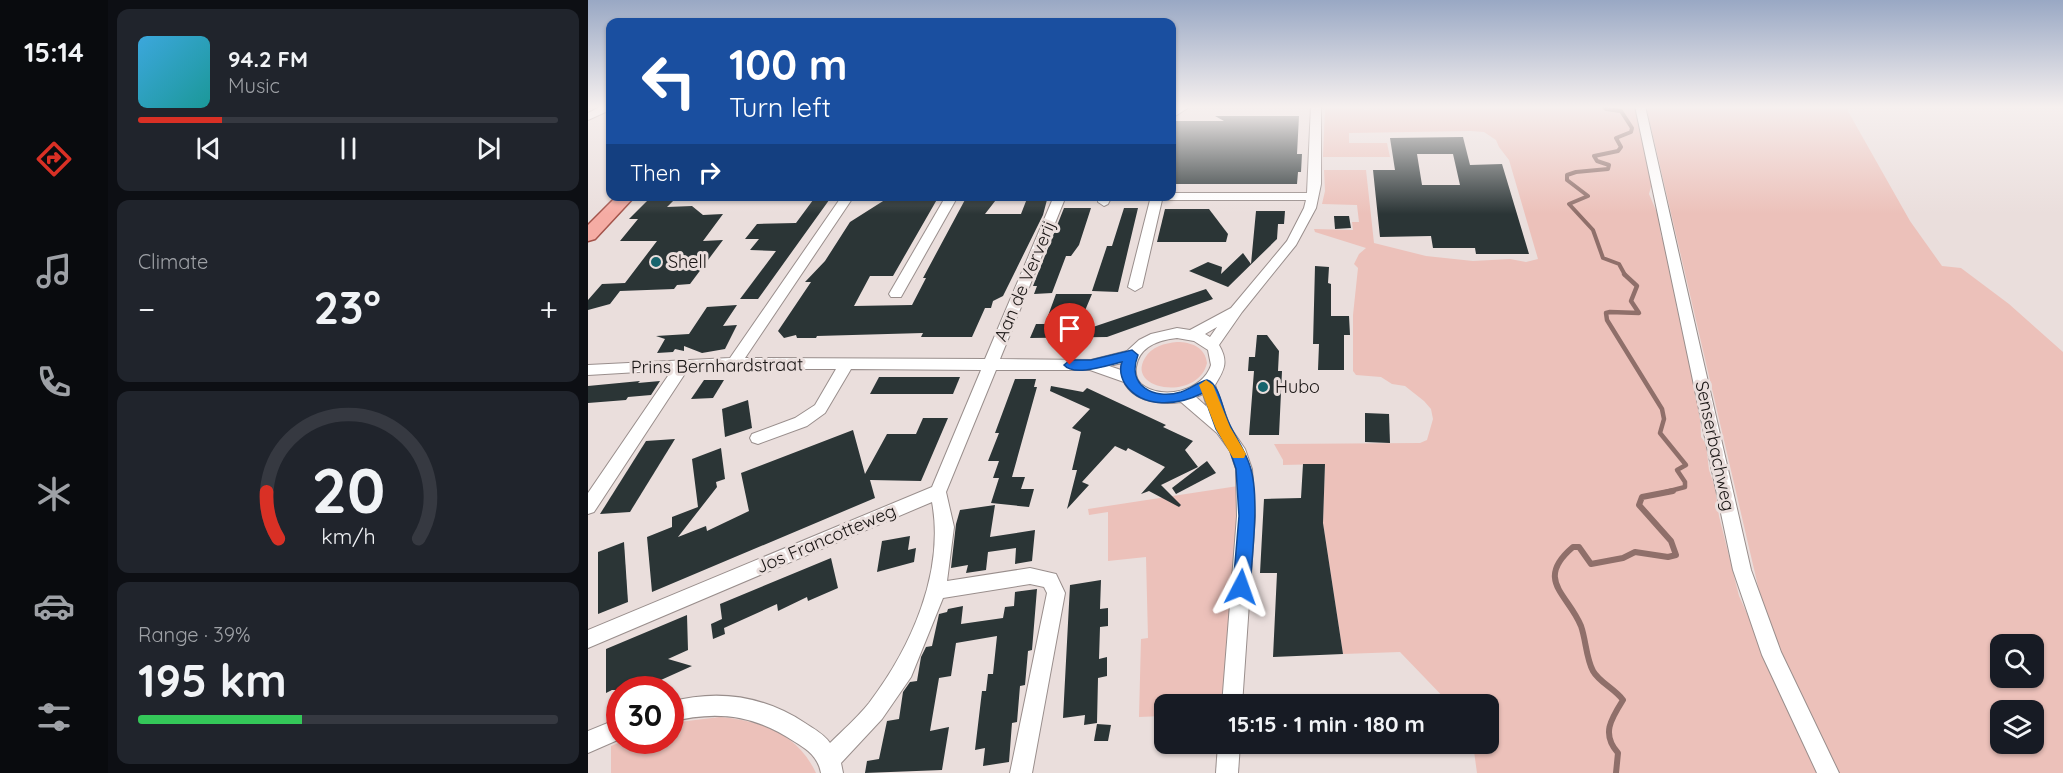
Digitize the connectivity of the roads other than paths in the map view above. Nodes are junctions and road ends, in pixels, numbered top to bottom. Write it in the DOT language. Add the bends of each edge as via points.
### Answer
graph roads {
  1 [pos="1316,142"];
  2 [pos="1648,142"];
  3 [pos="1312,196"];
  4 [pos="1176,197"];
  5 [pos="622,201"];
  6 [pos="845,201"];
  7 [pos="949,201"];
  8 [pos="1058,201"];
  9 [pos="1156,201"];
  10 [pos="592,228"];
  11 [pos="1135,287"];
  12 [pos="896,294"];
  13 [pos="1237,309"];
  14 [pos="1192,335"];
  15 [pos="1212,345"];
  16 [pos="1132,355"];
  17 [pos="734,363"];
  18 [pos="684,364"];
  19 [pos="846,365"];
  20 [pos="989,365"];
  21 [pos="1091,365"];
  22 [pos="588,369"];
  23 [pos="1128,378"];
  24 [pos="1207,385"];
  25 [pos="1184,396"];
  26 [pos="1223,429"];
  27 [pos="758,438"];
  28 [pos="938,492"];
  29 [pos="588,507"];
  30 [pos="937,591"];
  31 [pos="588,639"];
  32 [pos="1233,694"];
  33 [pos="684,708"];
  34 [pos="606,734"];
  35 [pos="588,742"];
  36 [pos="1228,754"];
  37 [pos="830,767"];
  38 [pos="1021,773"];
  39 [pos="1227,773"];
  40 [pos="1828,773"];
  1 -- 3 [label="street"];
  2 -- 40 [label="street, Senserbachweg" via="1742,570 1772,655"];
  3 -- 4 [label="street"];
  3 -- 13 [label="street" via="1299,231"];
  5 -- 10 [label="main road"];
  6 -- 17 [label="street"];
  7 -- 12 [label="street"];
  8 -- 20 [label="street, Aan de Ververij"];
  9 -- 11 [label="street"];
  13 -- 14 [label="street"];
  13 -- 15 [label="street"];
  14 -- 15 [label="street"];
  14 -- 16 [label="street" via="1177,333 1155,338"];
  15 -- 24 [label="street" via="1219,364"];
  16 -- 21 [label="street"];
  16 -- 23 [label="street" via="1127,366"];
  17 -- 18 [label="street, Prins Bernhardstraat"];
  17 -- 19 [label="street, Prins Bernhardstraat"];
  18 -- 22 [label="street, Prins Bernhardstraat"];
  18 -- 29 [label="street"];
  19 -- 20 [label="street, Prins Bernhardstraat"];
  19 -- 27 [label="street" via="820,409 801,422"];
  20 -- 21 [label="street, Prins Bernhardstraat"];
  20 -- 28 [label="street"];
  21 -- 23 [label="street"];
  23 -- 25 [label="street" via="1149,396"];
  24 -- 25 [label="street"];
  24 -- 26 [label="street"];
  25 -- 26 [label="street"];
  26 -- 32 [label="street" via="1237,449 1244,469 1246,516"];
  28 -- 30 [label="street" via="945,527"];
  28 -- 31 [label="street, Jos Francotteweg"];
  30 -- 37 [label="street" via="904,670"];
  30 -- 38 [label="street" via="1030,576 1050,580 1056,592"];
  33 -- 37 [label="street" via="739,706 780,718 818,744"];
  34 -- 35 [label="street"];
  36 -- 39 [label="street"];
}
